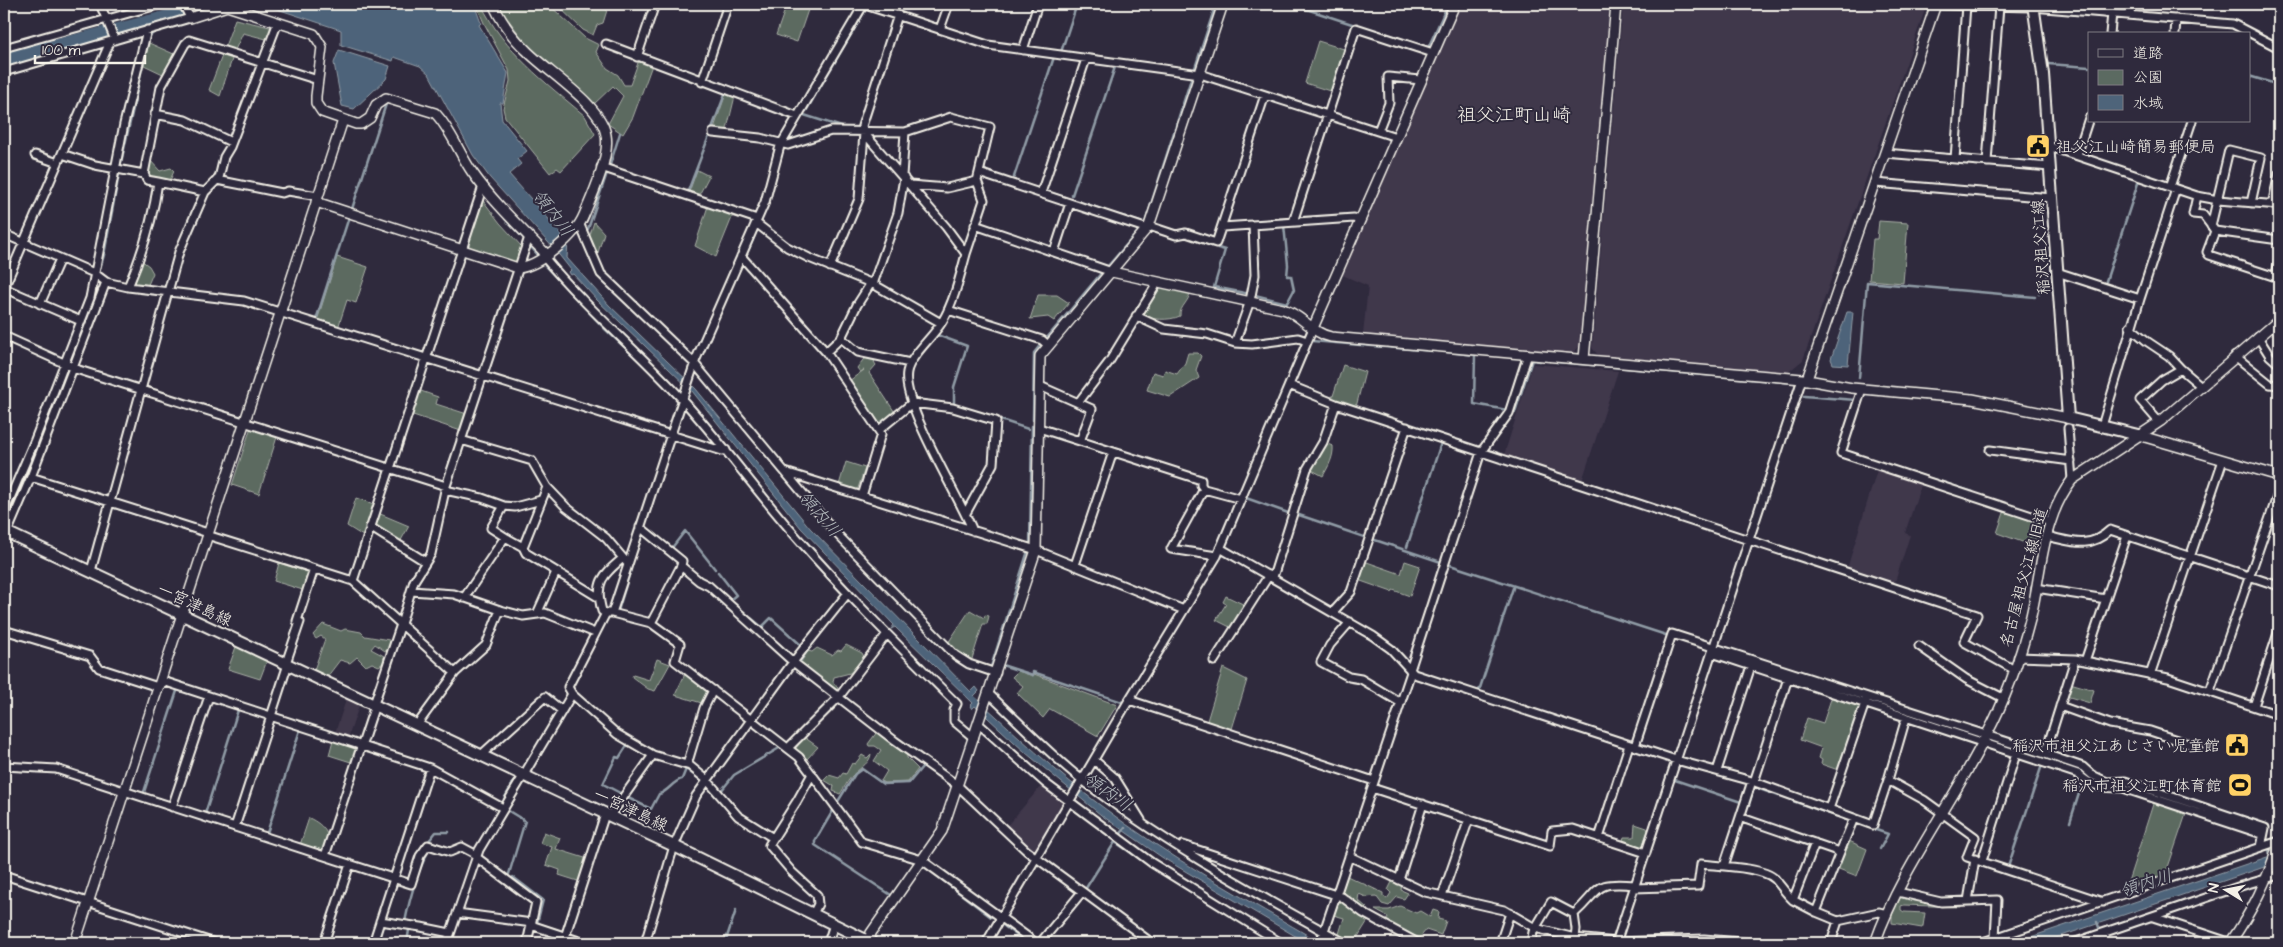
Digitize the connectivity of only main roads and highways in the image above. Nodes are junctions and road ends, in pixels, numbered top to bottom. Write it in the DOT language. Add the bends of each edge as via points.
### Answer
graph roads {
  1 [pos="2033,5"];
  2 [pos="2138,435"];
  3 [pos="5,534"];
  4 [pos="870,943"];
  1 -- 2 [label="main road, 稲沢祖父江線" via="2042,65 2068,423 2102,426"];
  3 -- 4 [label="main road, 一宮津島線" via="91,571 674,846"];
}
